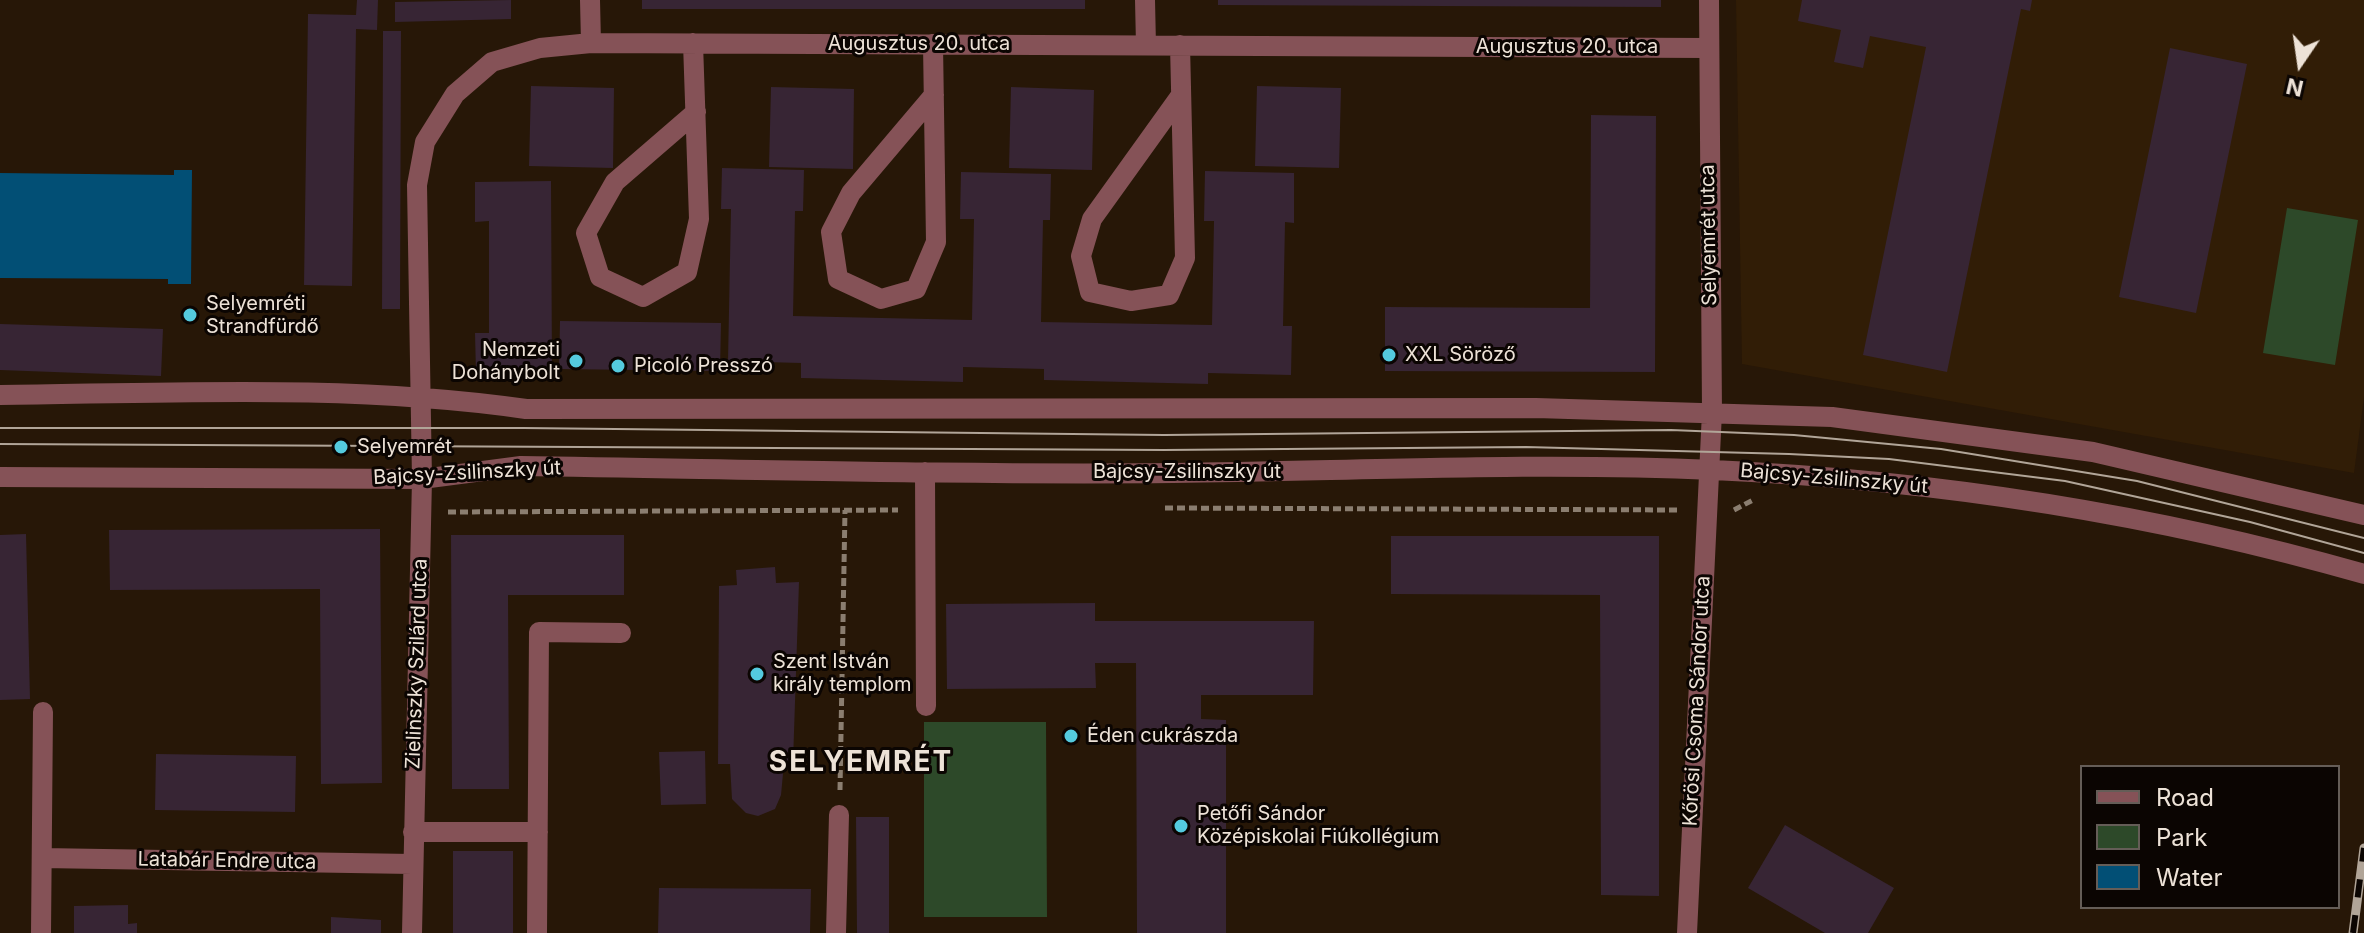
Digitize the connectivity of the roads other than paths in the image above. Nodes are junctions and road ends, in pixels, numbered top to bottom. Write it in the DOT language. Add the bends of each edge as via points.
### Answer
graph roads {
  1 [pos="590,0"];
  2 [pos="1145,0"];
  3 [pos="1709,0"];
  4 [pos="591,43"];
  5 [pos="693,43"];
  6 [pos="933,44"];
  7 [pos="1146,45"];
  8 [pos="1180,45"];
  9 [pos="1707,48"];
  10 [pos="934,95"];
  11 [pos="1181,95"];
  12 [pos="696,112"];
  13 [pos="0,395"];
  14 [pos="421,395"];
  15 [pos="1712,412"];
  16 [pos="1709,469"];
  17 [pos="925,472"];
  18 [pos="0,477"];
  19 [pos="422,479"];
  20 [pos="2364,515"];
  21 [pos="2364,574"];
  22 [pos="621,633"];
  23 [pos="926,706"];
  24 [pos="43,712"];
  25 [pos="839,815"];
  26 [pos="413,832"];
  27 [pos="538,832"];
  28 [pos="42,858"];
  29 [pos="412,864"];
  30 [pos="41,933"];
  31 [pos="412,933"];
  32 [pos="537,933"];
  33 [pos="836,933"];
  34 [pos="1687,933"];
  1 -- 4 [label="street"];
  2 -- 7 [label="street"];
  3 -- 9 [label="street, Selyemrét utca"];
  4 -- 5 [label="street, Augusztus 20. utca"];
  4 -- 14 [label="street, Augusztus 20. utca" via="540,48 492,62 455,94 425,142 417,185"];
  5 -- 6 [label="street, Augusztus 20. utca"];
  5 -- 12 [label="street"];
  6 -- 7 [label="street, Augusztus 20. utca"];
  6 -- 10 [label="street"];
  7 -- 8 [label="street, Augusztus 20. utca"];
  8 -- 9 [label="street, Augusztus 20. utca"];
  8 -- 11 [label="street"];
  9 -- 15 [label="street, Selyemrét utca"];
  10 -- 10 [label="street" via="936,242 916,289 881,299 838,279 831,232 851,193"];
  11 -- 11 [label="street" via="1185,258 1169,295 1131,301 1090,292 1081,256 1092,219"];
  12 -- 12 [label="street" via="699,219 687,272 643,297 600,277 586,233 615,182"];
  13 -- 14 [label="street"];
  14 -- 15 [label="street" via="526,409"];
  14 -- 19 [label="street, Zielinszky Szilárd utca"];
  15 -- 16 [label="street, Selyemrét utca"];
  15 -- 20 [label="street" via="1832,417 2015,439 2179,470"];
  16 -- 17 [label="street, Bajcsy-Zsilinszky út"];
  16 -- 21 [label="street, Bajcsy-Zsilinszky út" via="1895,483 2057,503 2253,542"];
  16 -- 34 [label="street, Kőrösi Csoma Sándor utca"];
  17 -- 19 [label="street, Bajcsy-Zsilinszky út" via="521,466"];
  17 -- 23 [label="street"];
  18 -- 19 [label="street, Bajcsy-Zsilinszky út"];
  19 -- 26 [label="street, Zielinszky Szilárd utca"];
  22 -- 27 [label="street" via="539,632"];
  24 -- 28 [label="street"];
  25 -- 33 [label="street"];
  26 -- 27 [label="street"];
  26 -- 29 [label="street, Zielinszky Szilárd utca"];
  27 -- 32 [label="street"];
  28 -- 29 [label="street, Latabár Endre utca"];
  28 -- 30 [label="street"];
  29 -- 31 [label="street, Zielinszky Szilárd utca"];
}
